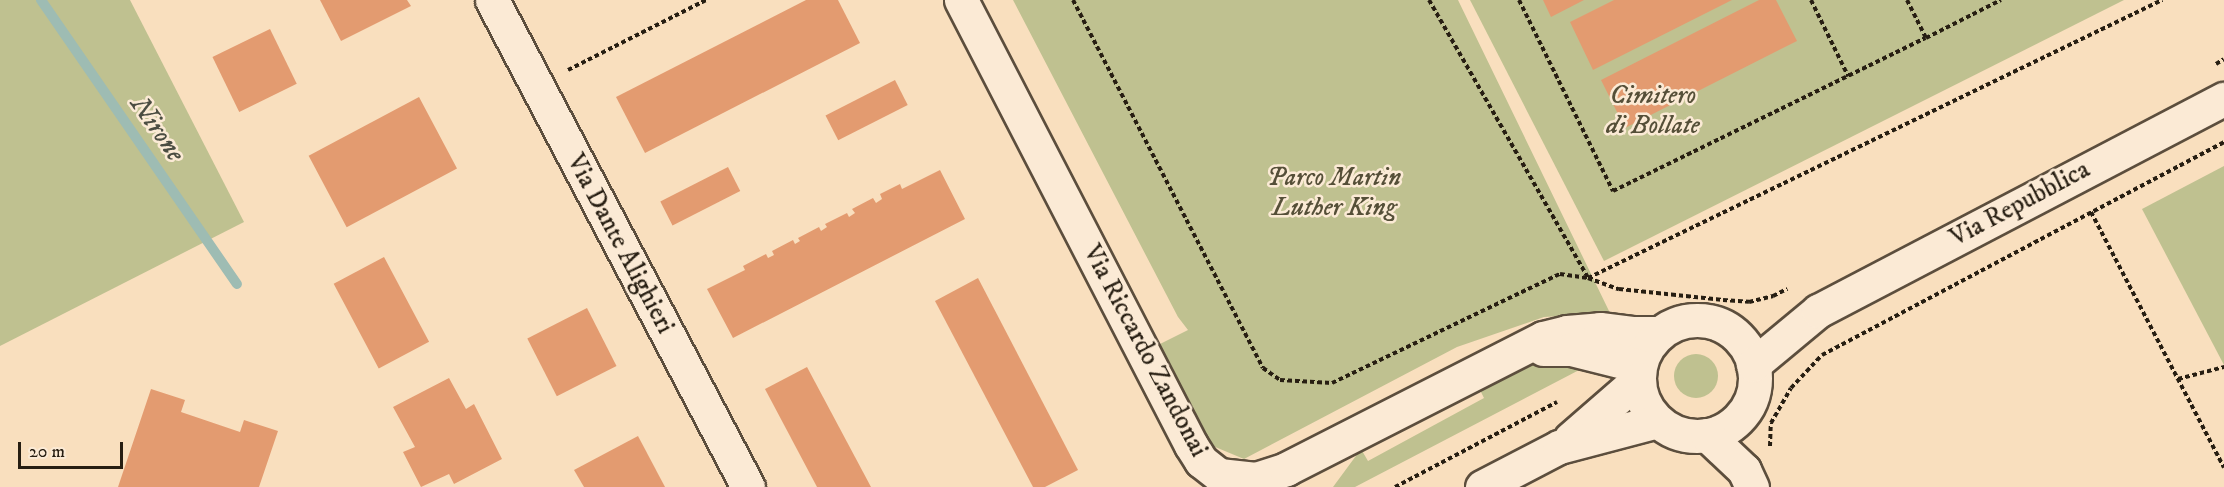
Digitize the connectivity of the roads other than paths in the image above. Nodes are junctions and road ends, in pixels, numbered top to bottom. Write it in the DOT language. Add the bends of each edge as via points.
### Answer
graph roads {
  1 [pos="492,0"];
  2 [pos="961,0"];
  3 [pos="2224,99"];
  4 [pos="1818,311"];
  5 [pos="1660,333"];
  6 [pos="1734,333"];
  7 [pos="1511,352"];
  8 [pos="1753,365"];
  9 [pos="1639,373"];
  10 [pos="1739,418"];
  11 [pos="1658,422"];
  12 [pos="1707,435"];
  13 [pos="1559,447"];
  14 [pos="1755,472"];
  15 [pos="748,487"];
  16 [pos="1482,487"];
  1 -- 15 [label="street, Via Dante Alighieri"];
  2 -- 7 [label="street, Via Riccardo Zandonai" via="1191,446 1219,475 1256,479 1286,469"];
  3 -- 4 [label="street, Via Repubblica"];
  4 -- 6 [label="street, Via Repubblica"];
  4 -- 8 [label="street, Via Repubblica"];
  5 -- 6 [label="street" via="1677,323 1697,320 1717,323"];
  5 -- 7 [label="street, Via Riccardo Zandonai" via="1600,329 1567,332"];
  5 -- 9 [label="street" via="1647,348"];
  6 -- 8 [label="street"];
  7 -- 9 [label="street, Via Riccardo Zandonai" via="1571,349"];
  8 -- 10 [label="street" via="1750,402"];
  9 -- 11 [label="street" via="1641,395"];
  9 -- 13 [label="street"];
  10 -- 12 [label="street" via="1725,429"];
  10 -- 14 [label="street"];
  11 -- 12 [label="street" via="1682,434"];
  11 -- 13 [label="street"];
  12 -- 14 [label="street"];
  13 -- 16 [label="street"];
}
